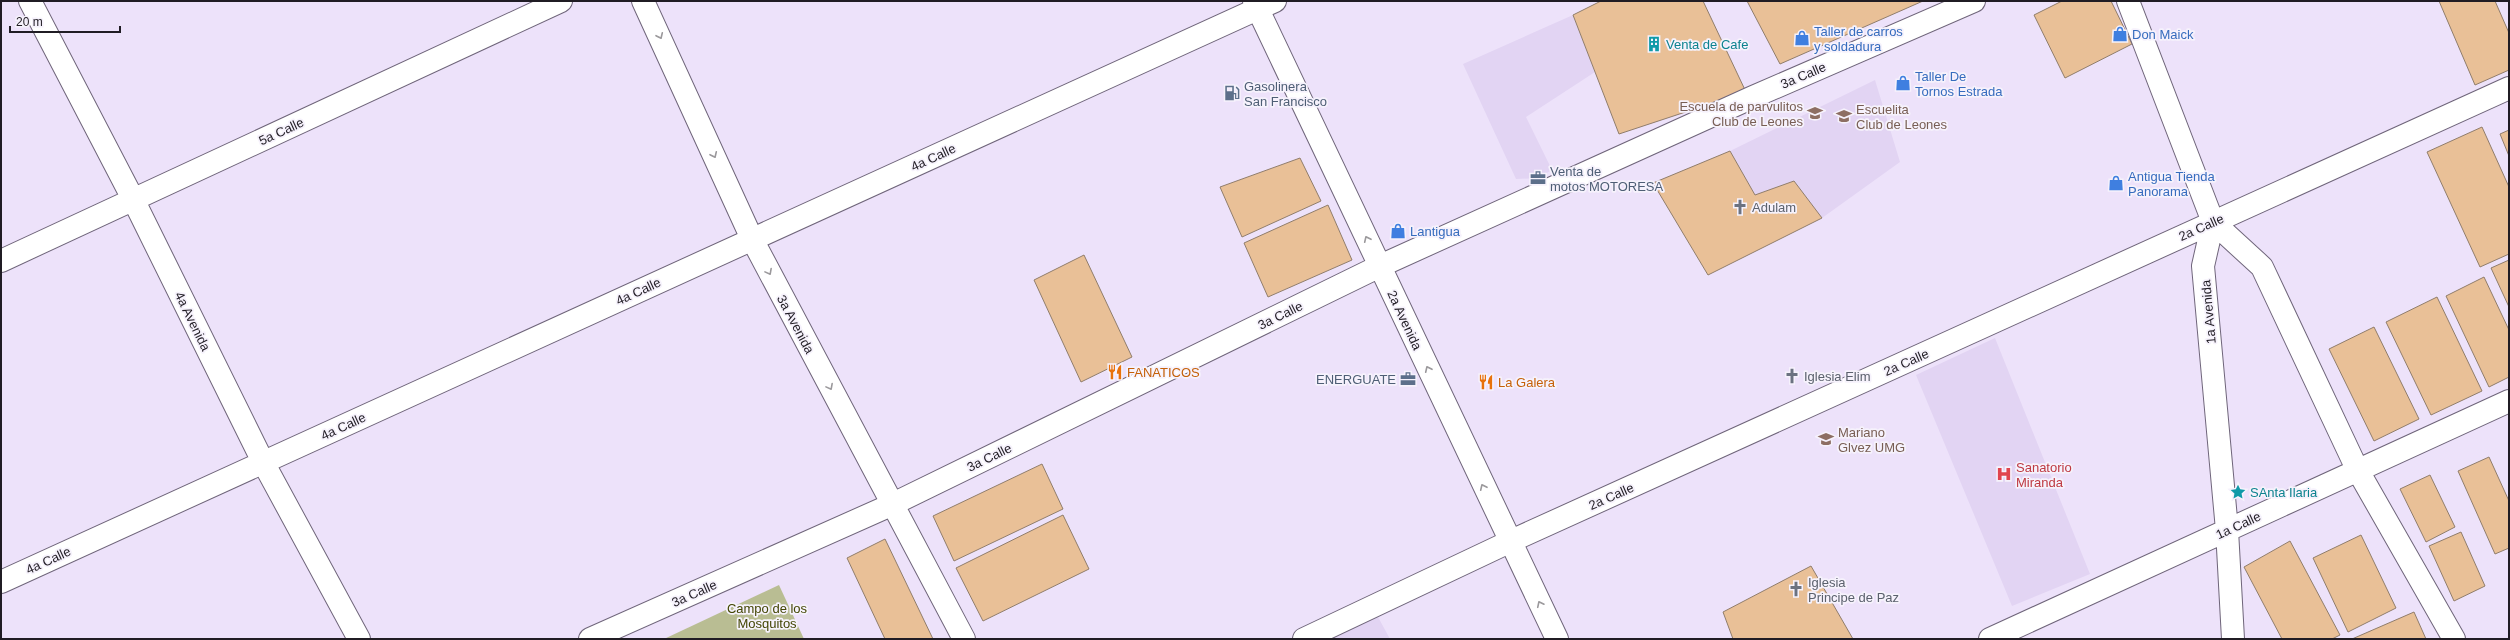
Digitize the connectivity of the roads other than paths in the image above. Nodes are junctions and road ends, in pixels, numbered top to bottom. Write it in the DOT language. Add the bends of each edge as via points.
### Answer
graph roads {
  1 [pos="30,1"];
  2 [pos="561,1"];
  3 [pos="643,1"];
  4 [pos="1974,1"];
  5 [pos="2128,1"];
  6 [pos="1262,4"];
  7 [pos="2509,88"];
  8 [pos="133,199"];
  9 [pos="2213,222"];
  10 [pos="752,239"];
  11 [pos="1,261"];
  12 [pos="1380,266"];
  13 [pos="2509,401"];
  14 [pos="263,462"];
  15 [pos="2357,469"];
  16 [pos="891,505"];
  17 [pos="2227,530"];
  18 [pos="1509,542"];
  19 [pos="1,582"];
  20 [pos="359,639"];
  21 [pos="590,639"];
  22 [pos="964,639"];
  23 [pos="1304,639"];
  24 [pos="1557,639"];
  25 [pos="1990,639"];
  26 [pos="2233,639"];
  27 [pos="2454,639"];
  1 -- 8 [label="street, 4a Avenida"];
  2 -- 8 [label="street, 5a Calle"];
  3 -- 10 [label="street, 3a Avenida, one-way"];
  4 -- 12 [label="street, 3a Calle" via="1752,97"];
  5 -- 9 [label="street"];
  6 -- 10 [label="street, 4a Calle"];
  12 -- 6 [label="street, 2a Avenida, one-way"];
  7 -- 9 [label="street, 2a Calle"];
  8 -- 11 [label="street, 5a Calle"];
  8 -- 14 [label="street, 4a Avenida"];
  9 -- 15 [label="street" via="2262,267"];
  9 -- 17 [label="street, 1a Avenida" via="2203,266"];
  9 -- 18 [label="street, 2a Calle"];
  10 -- 14 [label="street, 4a Calle"];
  10 -- 16 [label="street, 3a Avenida, one-way"];
  12 -- 16 [label="street, 3a Calle"];
  18 -- 12 [label="street, 2a Avenida, one-way"];
  13 -- 15 [label="street, 1a Calle"];
  14 -- 19 [label="street, 4a Calle"];
  14 -- 20 [label="street, 4a Avenida"];
  15 -- 17 [label="street, 1a Calle"];
  15 -- 27 [label="street"];
  16 -- 21 [label="street, 3a Calle"];
  16 -- 22 [label="street, 3a Avenida"];
  17 -- 25 [label="street, 1a Calle"];
  17 -- 26 [label="street, 1a Avenida"];
  18 -- 23 [label="street, 2a Calle"];
  24 -- 18 [label="street, 2a Avenida, one-way"];
}
